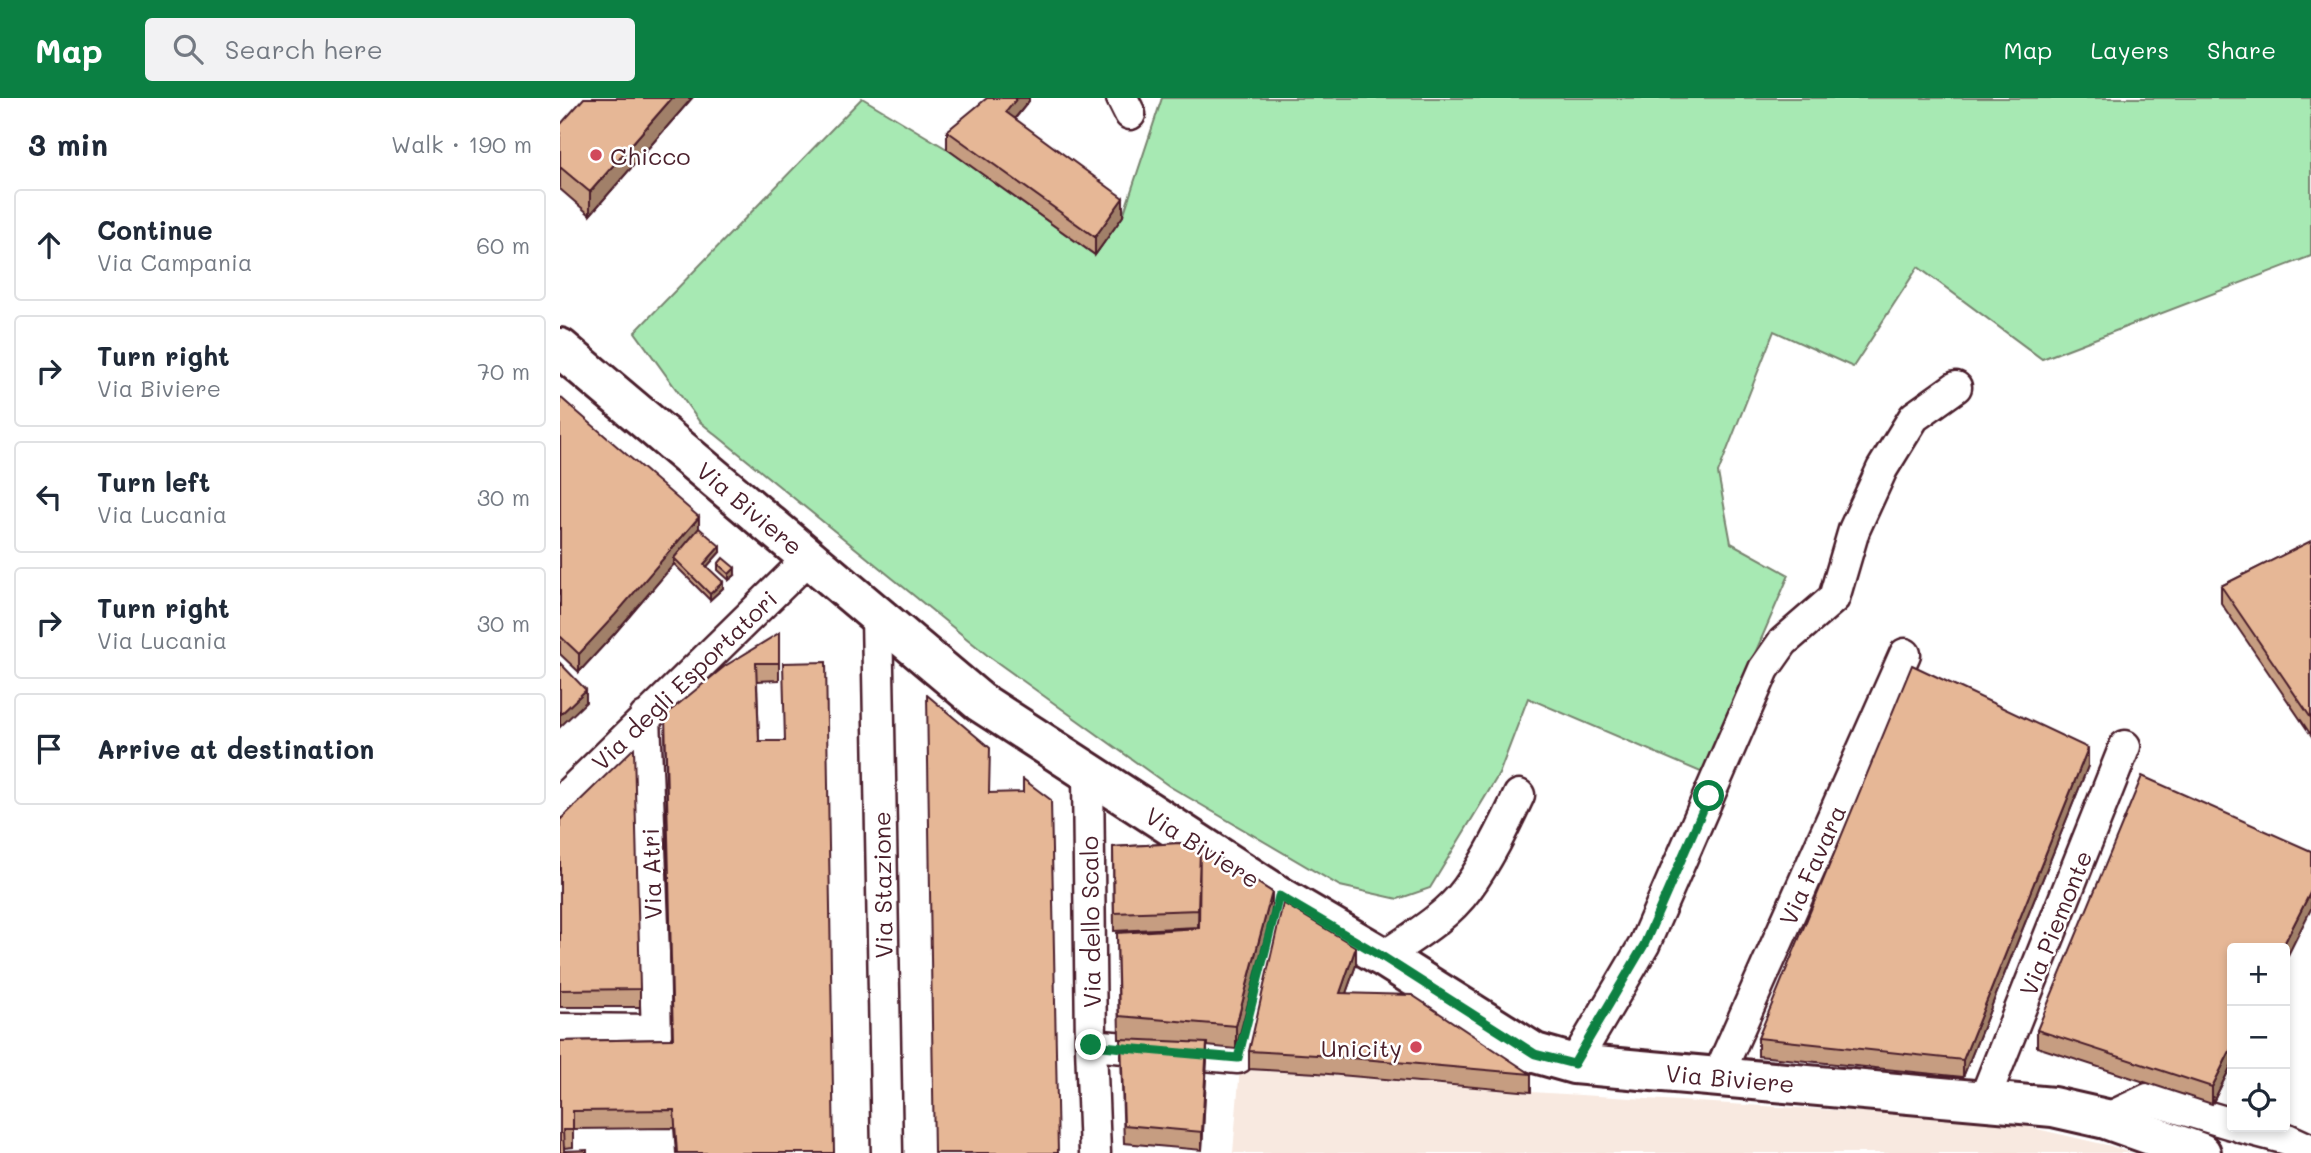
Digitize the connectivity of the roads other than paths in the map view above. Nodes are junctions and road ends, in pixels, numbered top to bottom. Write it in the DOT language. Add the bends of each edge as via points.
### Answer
graph roads {
  1 [pos="560,348"];
  2 [pos="1956,387"];
  3 [pos="809,558"];
  4 [pos="877,617"];
  5 [pos="1905,654"];
  6 [pos="645,717"];
  7 [pos="2125,746"];
  8 [pos="1088,774"];
  9 [pos="1519,795"];
  10 [pos="560,802"];
  11 [pos="1279,896"];
  12 [pos="1383,957"];
  13 [pos="560,1029"];
  14 [pos="1091,1045"];
  15 [pos="1574,1064"];
  16 [pos="1718,1076"];
  17 [pos="1984,1100"];
  18 [pos="2106,1119"];
  19 [pos="2227,1123"];
  20 [pos="2260,1132"];
  21 [pos="2311,1150"];
  22 [pos="887,1153"];
  23 [pos="1095,1153"];
  24 [pos="2201,1153"];
  1 -- 3 [label="main road, Via Biviere"];
  2 -- 15 [label="street" via="1914,417 1882,469 1854,530 1834,598 1783,642 1764,669 1644,945"];
  3 -- 4 [label="main road, Via Biviere"];
  3 -- 6 [label="street, Via degli Esportatori"];
  4 -- 8 [label="main road, Via Biviere" via="980,702"];
  4 -- 22 [label="street, Via Stazione"];
  5 -- 16 [label="street, Via Favara"];
  6 -- 10 [label="street, Via degli Esportatori"];
  6 -- 13 [label="street, Via Atri" via="657,1030"];
  7 -- 17 [label="street, Via Piemonte"];
  8 -- 11 [label="main road, Via Biviere"];
  8 -- 14 [label="street, Via dello Scalo" via="1104,942"];
  9 -- 12 [label="street" via="1466,890 1430,925"];
  11 -- 12 [label="main road, Via Biviere"];
  11 -- 14 [label="street" via="1238,1058"];
  12 -- 15 [label="main road, Via Biviere" via="1535,1054"];
  14 -- 23 [label="street, Via dello Scalo"];
  15 -- 16 [label="main road, Via Biviere"];
  16 -- 17 [label="main road, Via Biviere"];
  17 -- 18 [label="main road, Via Biviere" via="2053,1107"];
  18 -- 19 [label="street" via="2148,1099"];
  18 -- 24 [label="main road, Via Biviere"];
  20 -- 21 [label="street"];
}
